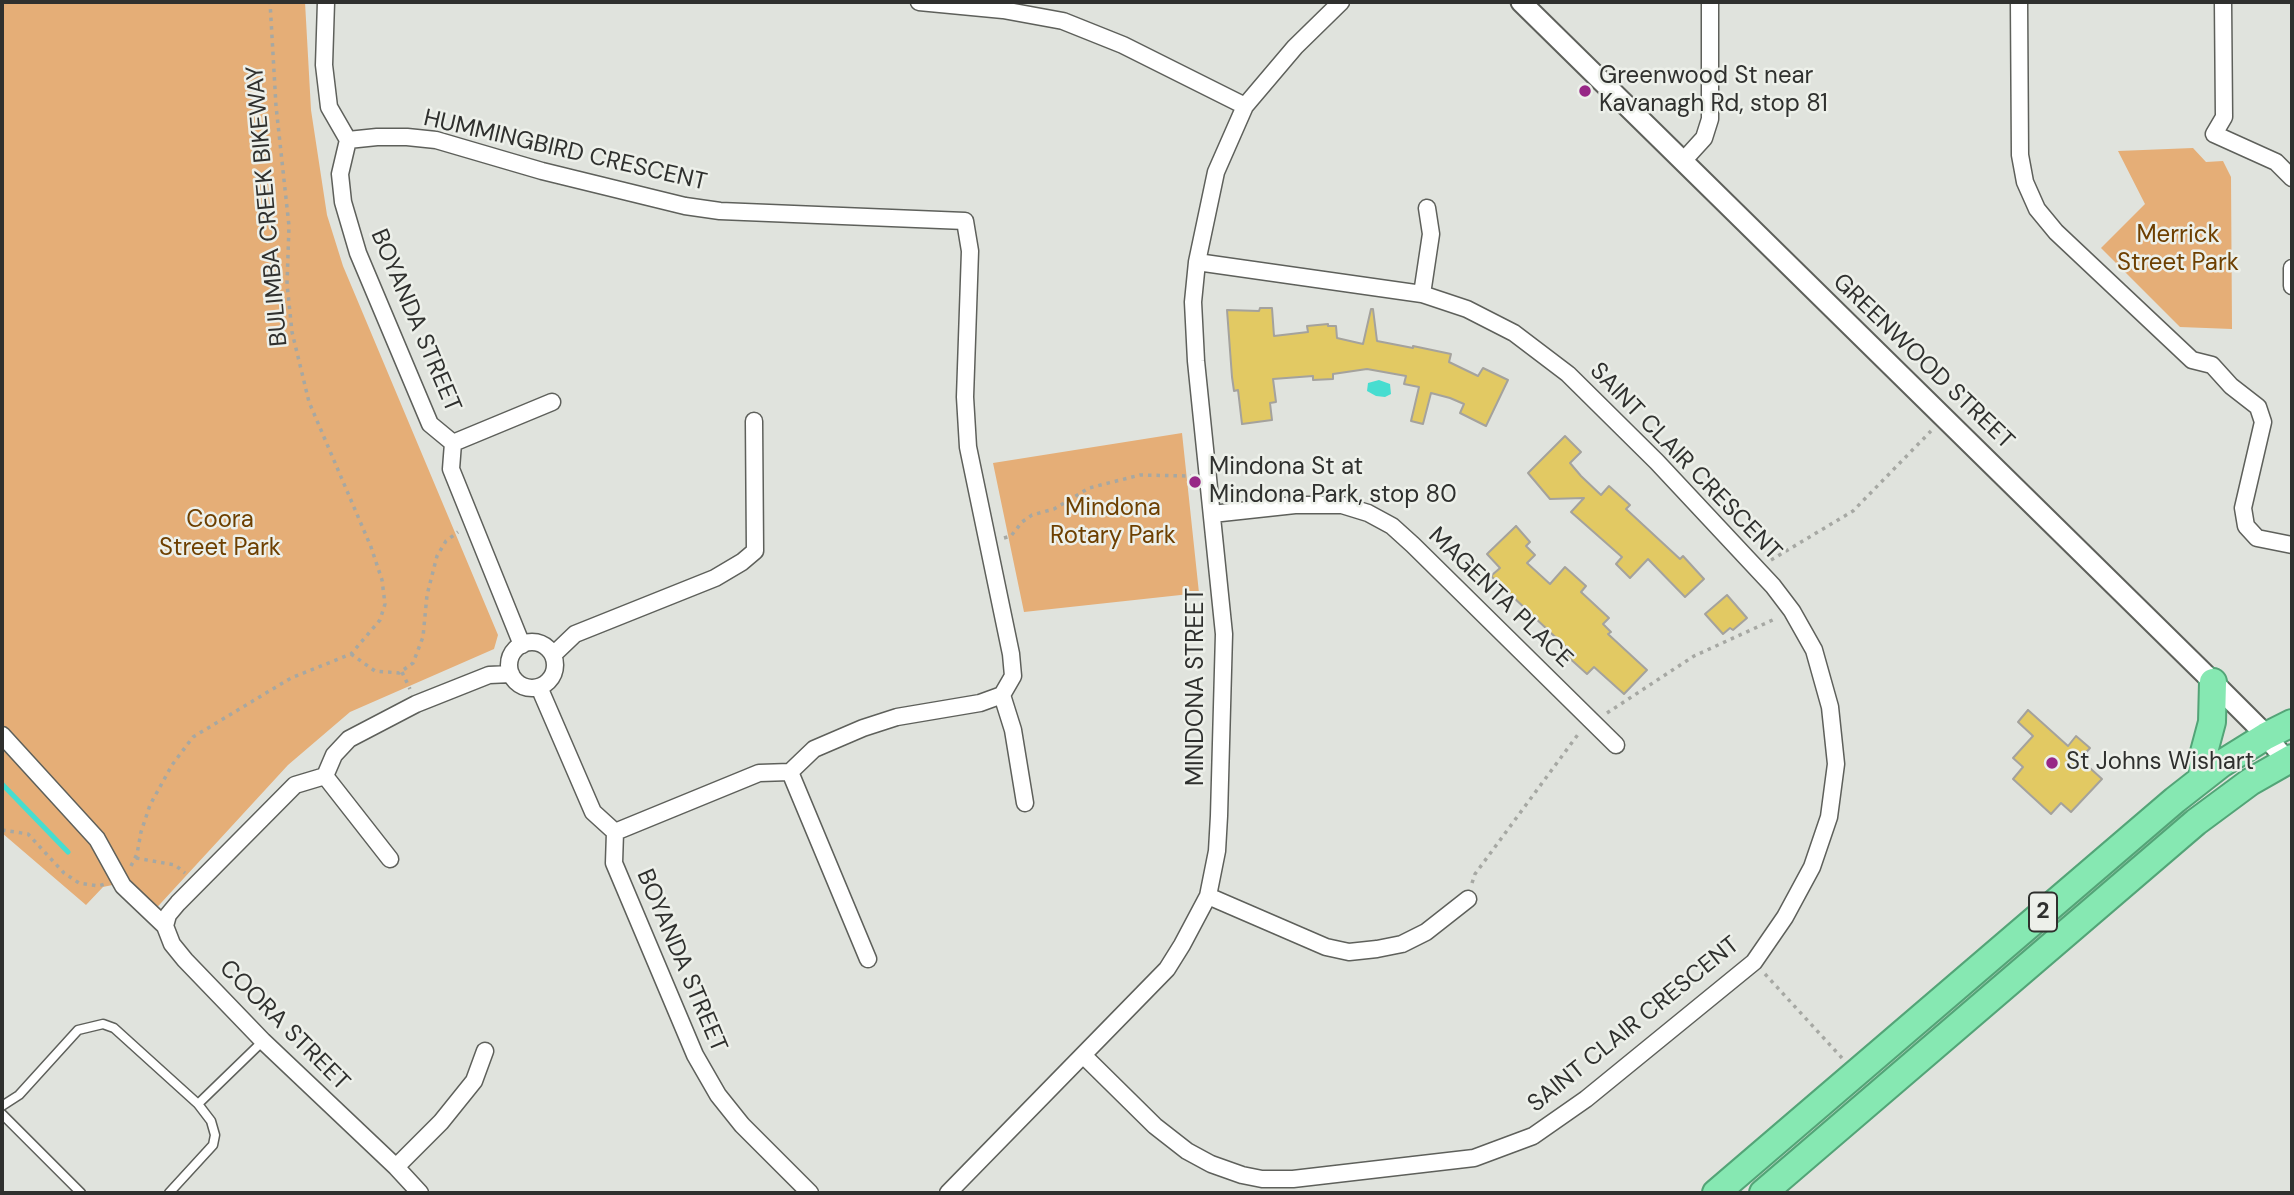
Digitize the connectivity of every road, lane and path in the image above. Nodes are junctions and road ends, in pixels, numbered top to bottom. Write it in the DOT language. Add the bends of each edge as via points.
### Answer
graph roads {
  1 [pos="270,2"];
  2 [pos="326,2"];
  3 [pos="919,2"];
  4 [pos="1341,2"];
  5 [pos="1521,2"];
  6 [pos="1710,2"];
  7 [pos="2019,2"];
  8 [pos="2223,2"];
  9 [pos="1245,106"];
  10 [pos="348,140"];
  11 [pos="1683,161"];
  12 [pos="2292,178"];
  13 [pos="1427,208"];
  14 [pos="1197,262"];
  15 [pos="2292,268"];
  16 [pos="2292,286"];
  17 [pos="1422,294"];
  18 [pos="552,402"];
  19 [pos="754,421"];
  20 [pos="1931,431"];
  21 [pos="453,443"];
  22 [pos="1191,475"];
  23 [pos="1212,514"];
  24 [pos="473,526"];
  25 [pos="989,542"];
  26 [pos="2292,545"];
  27 [pos="1757,568"];
  28 [pos="1792,611"];
  29 [pos="522,645"];
  30 [pos="351,654"];
  31 [pos="553,655"];
  32 [pos="511,674"];
  33 [pos="2213,682"];
  34 [pos="539,687"];
  35 [pos="1002,695"];
  36 [pos="1590,719"];
  37 [pos="2292,723"];
  38 [pos="2,735"];
  39 [pos="2266,736"];
  40 [pos="1616,745"];
  41 [pos="2290,760"];
  42 [pos="790,772"];
  43 [pos="325,776"];
  44 [pos="2202,778"];
  45 [pos="1025,803"];
  46 [pos="2,830"];
  47 [pos="615,832"];
  48 [pos="135,858"];
  49 [pos="390,859"];
  50 [pos="120,882"];
  51 [pos="196,884"];
  52 [pos="1208,895"];
  53 [pos="1468,899"];
  54 [pos="165,926"];
  55 [pos="868,959"];
  56 [pos="1754,962"];
  57 [pos="263,1041"];
  58 [pos="485,1051"];
  59 [pos="1084,1056"];
  60 [pos="1845,1062"];
  61 [pos="198,1104"];
  62 [pos="2,1106"];
  63 [pos="2,1114"];
  64 [pos="396,1167"];
  65 [pos="1262,1186"];
  66 [pos="81,1193"];
  67 [pos="169,1193"];
  68 [pos="420,1193"];
  69 [pos="810,1193"];
  70 [pos="948,1193"];
  71 [pos="1716,1193"];
  72 [pos="1763,1193"];
  1 -- 30 [label="path, BULIMBA CREEK BIKEWAY" via="289,226 287,284 292,332 309,402 371,547 385,604 380,620"];
  2 -- 10 [label="street" via="324,65 329,107"];
  3 -- 9 [label="street" via="1063,20"];
  4 -- 9 [label="street, MINDONA STREET"];
  5 -- 11 [label="street, GREENWOOD STREET"];
  6 -- 11 [label="street" via="1709,124 1704,138"];
  7 -- 26 [label="street" via="2020,155 2037,209 2192,360 2212,365 2258,407 2263,422 2243,508 2246,526 2257,538"];
  8 -- 12 [label="street" via="2224,117 2214,134 2276,162"];
  9 -- 14 [label="street, MINDONA STREET" via="1216,172"];
  10 -- 21 [label="street, BOYANDA STREET" via="340,174 358,253 430,424"];
  10 -- 25 [label="street, HUMMINGBIRD CRESCENT" via="436,140 542,171 720,211 965,221 970,251 965,397 968,447"];
  11 -- 33 [label="street, GREENWOOD STREET"];
  13 -- 17 [label="street" via="1431,234"];
  14 -- 17 [label="street, SAINT CLAIR CRESCENT"];
  14 -- 23 [label="street, MINDONA STREET" via="1193,302 1196,361"];
  15 -- 16 [label="street"];
  17 -- 27 [label="street, SAINT CLAIR CRESCENT" via="1467,309 1514,333 1568,373"];
  18 -- 21 [label="street"];
  19 -- 31 [label="street" via="755,551 715,578 575,634"];
  20 -- 27 [label="path" via="1853,511"];
  21 -- 24 [label="street, BOYANDA STREET" via="451,469"];
  22 -- 25 [label="path" via="1140,475 1088,488 1054,509 1032,515 1011,536"];
  23 -- 36 [label="street, MAGENTA PLACE" via="1342,505 1392,526"];
  23 -- 52 [label="street, MINDONA STREET" via="1224,634 1217,851"];
  24 -- 29 [label="street, BOYANDA STREET"];
  24 -- 30 [label="path" via="452,534 437,556 427,595 424,636 413,663 399,673 375,671"];
  25 -- 35 [label="street, HUMMINGBIRD CRESCENT" via="1013,676"];
  27 -- 28 [label="street, SAINT CLAIR CRESCENT"];
  28 -- 36 [label="path" via="1694,656 1612,711"];
  28 -- 56 [label="street, SAINT CLAIR CRESCENT" via="1814,650 1827,695 1836,764 1829,817 1812,867"];
  29 -- 31 [label="street" via="536,643"];
  29 -- 32 [label="street" via="512,654"];
  30 -- 48 [label="path, BULIMBA CREEK BIKEWAY" via="291,678 193,737 150,805"];
  31 -- 34 [label="street" via="554,671"];
  32 -- 34 [label="street" via="526,687"];
  32 -- 43 [label="street" via="489,675 416,704 349,739 334,755"];
  33 -- 39 [label="street, GREENWOOD STREET"];
  33 -- 44 [label="highway" via="2212,722"];
  34 -- 47 [label="street" via="593,812"];
  35 -- 42 [label="street" via="863,728 814,750"];
  35 -- 45 [label="street"];
  36 -- 40 [label="street, MAGENTA PLACE"];
  36 -- 53 [label="path" via="1475,874"];
  37 -- 39 [label="highway, 2"];
  38 -- 50 [label="street, COORA STREET" via="97,839"];
  39 -- 41 [label="street, GREENWOOD STREET"];
  39 -- 44 [label="highway, 2"];
  41 -- 72 [label="highway, 2" via="2250,782 2196,822"];
  42 -- 47 [label="street" via="759,773"];
  42 -- 55 [label="street"];
  43 -- 49 [label="street"];
  43 -- 51 [label="street" via="295,785"];
  44 -- 71 [label="highway, 2"];
  46 -- 50 [label="path, BULIMBA CREEK BIKEWAY" via="28,834 79,883"];
  47 -- 69 [label="street, BOYANDA STREET" via="614,863 695,1055 742,1125"];
  48 -- 50 [label="path, BULIMBA CREEK BIKEWAY"];
  48 -- 51 [label="path" via="175,865"];
  50 -- 54 [label="street, COORA STREET"];
  51 -- 54 [label="street" via="168,915"];
  52 -- 53 [label="street" via="1326,947 1349,951 1402,943 1426,932"];
  52 -- 59 [label="street, MINDONA STREET" via="1167,969"];
  54 -- 57 [label="street, COORA STREET" via="185,960"];
  56 -- 60 [label="path"];
  56 -- 65 [label="street, SAINT CLAIR CRESCENT" via="1586,1100 1533,1136 1474,1158"];
  57 -- 61 [label="lane"];
  57 -- 64 [label="street, COORA STREET"];
  58 -- 64 [label="street" via="474,1081"];
  59 -- 65 [label="street, SAINT CLAIR CRESCENT" via="1187,1151"];
  59 -- 70 [label="street, MINDONA STREET"];
  61 -- 62 [label="lane" via="114,1028 103,1024 78,1030 19,1096"];
  61 -- 67 [label="lane" via="211,1121 213,1145"];
  63 -- 66 [label="lane"];
  64 -- 68 [label="street, COORA STREET"];
}
